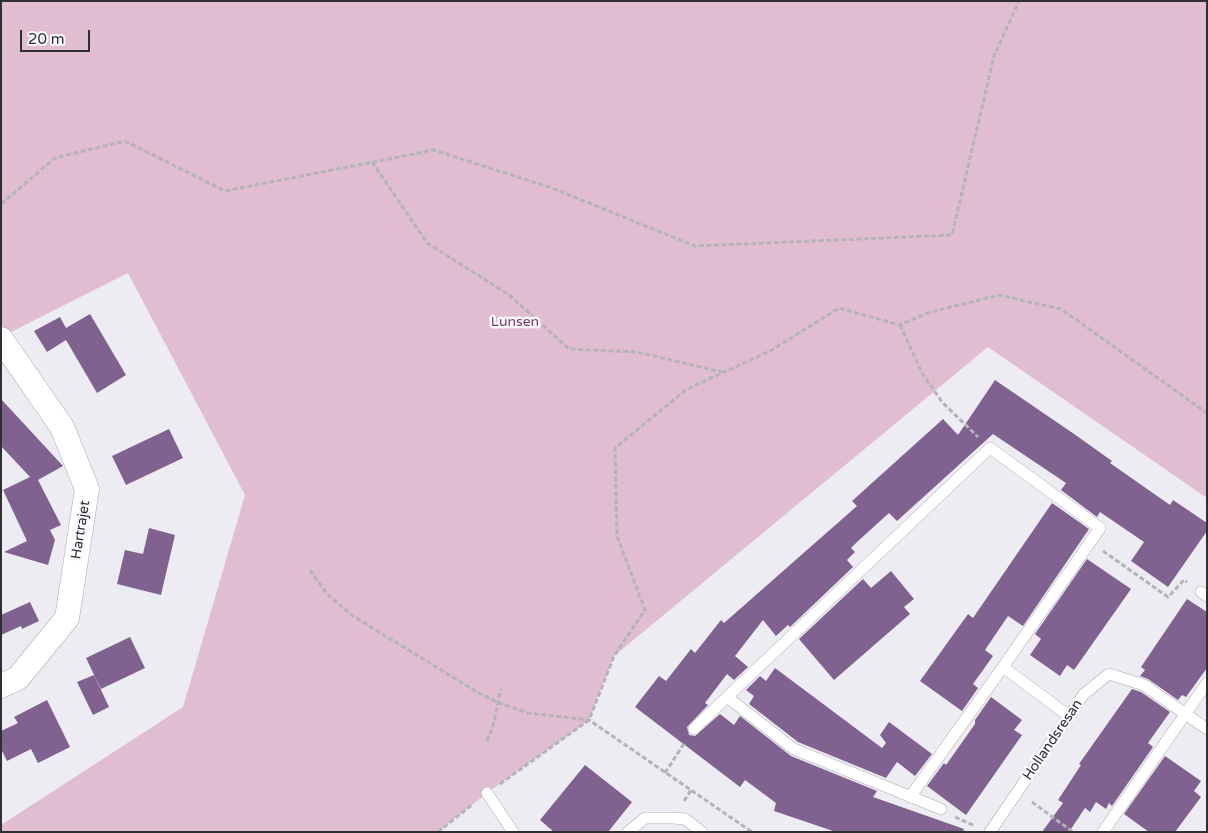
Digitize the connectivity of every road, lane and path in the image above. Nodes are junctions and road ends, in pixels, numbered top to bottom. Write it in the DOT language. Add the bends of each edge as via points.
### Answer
graph roads {
  1 [pos="1018,1"];
  2 [pos="372,162"];
  3 [pos="1,204"];
  4 [pos="900,325"];
  5 [pos="1,339"];
  6 [pos="723,373"];
  7 [pos="1207,412"];
  8 [pos="990,448"];
  9 [pos="1090,542"];
  10 [pos="310,570"];
  11 [pos="1204,594"];
  12 [pos="1003,668"];
  13 [pos="1207,684"];
  14 [pos="1,686"];
  15 [pos="501,689"];
  16 [pos="727,697"];
  17 [pos="497,702"];
  18 [pos="1186,715"];
  19 [pos="1069,716"];
  20 [pos="589,720"];
  21 [pos="694,729"];
  22 [pos="1207,729"];
  23 [pos="486,741"];
  24 [pos="665,773"];
  25 [pos="1017,791"];
  26 [pos="487,793"];
  27 [pos="910,797"];
  28 [pos="941,810"];
  29 [pos="985,830"];
  30 [pos="438,832"];
  31 [pos="513,832"];
  32 [pos="628,832"];
  33 [pos="702,832"];
  34 [pos="752,832"];
  35 [pos="1073,832"];
  36 [pos="1103,832"];
  1 -- 2 [label="path" via="994,56 952,235 695,246 552,188 434,150"];
  2 -- 3 [label="path" via="225,191 125,141 55,158"];
  2 -- 6 [label="path" via="427,243 508,294 569,349 637,352"];
  4 -- 6 [label="path" via="839,308 770,351"];
  4 -- 7 [label="path" via="927,313 999,295 1061,308"];
  4 -- 8 [label="path" via="922,372 942,402"];
  5 -- 14 [label="street, Hartrajet" via="62,427 87,489 67,618 18,678"];
  6 -- 20 [label="path" via="687,389 615,448 617,536 645,610 614,656"];
  8 -- 9 [label="lane" via="1100,528"];
  8 -- 16 [label="lane"];
  9 -- 11 [label="path" via="1168,597 1184,580"];
  9 -- 12 [label="lane"];
  10 -- 17 [label="path" via="327,594 353,616"];
  12 -- 19 [label="lane"];
  12 -- 27 [label="lane"];
  13 -- 18 [label="lane"];
  15 -- 17 [label="path"];
  16 -- 21 [label="lane"];
  16 -- 27 [label="lane" via="794,749"];
  17 -- 20 [label="path" via="528,713"];
  17 -- 23 [label="path" via="494,726"];
  18 -- 19 [label="lane, Hollandsresan" via="1144,685 1110,674 1084,694"];
  18 -- 22 [label="lane, Hollandsresan"];
  18 -- 36 [label="lane"];
  19 -- 25 [label="lane, Hollandsresan"];
  20 -- 24 [label="path"];
  20 -- 26 [label="path"];
  21 -- 24 [label="path"];
  24 -- 34 [label="path"];
  25 -- 29 [label="lane, Hollandsresan"];
  25 -- 35 [label="path"];
  26 -- 30 [label="path"];
  26 -- 31 [label="lane"];
  27 -- 28 [label="lane"];
  28 -- 29 [label="path"];
  32 -- 33 [label="lane" via="645,818 686,819"];
}
